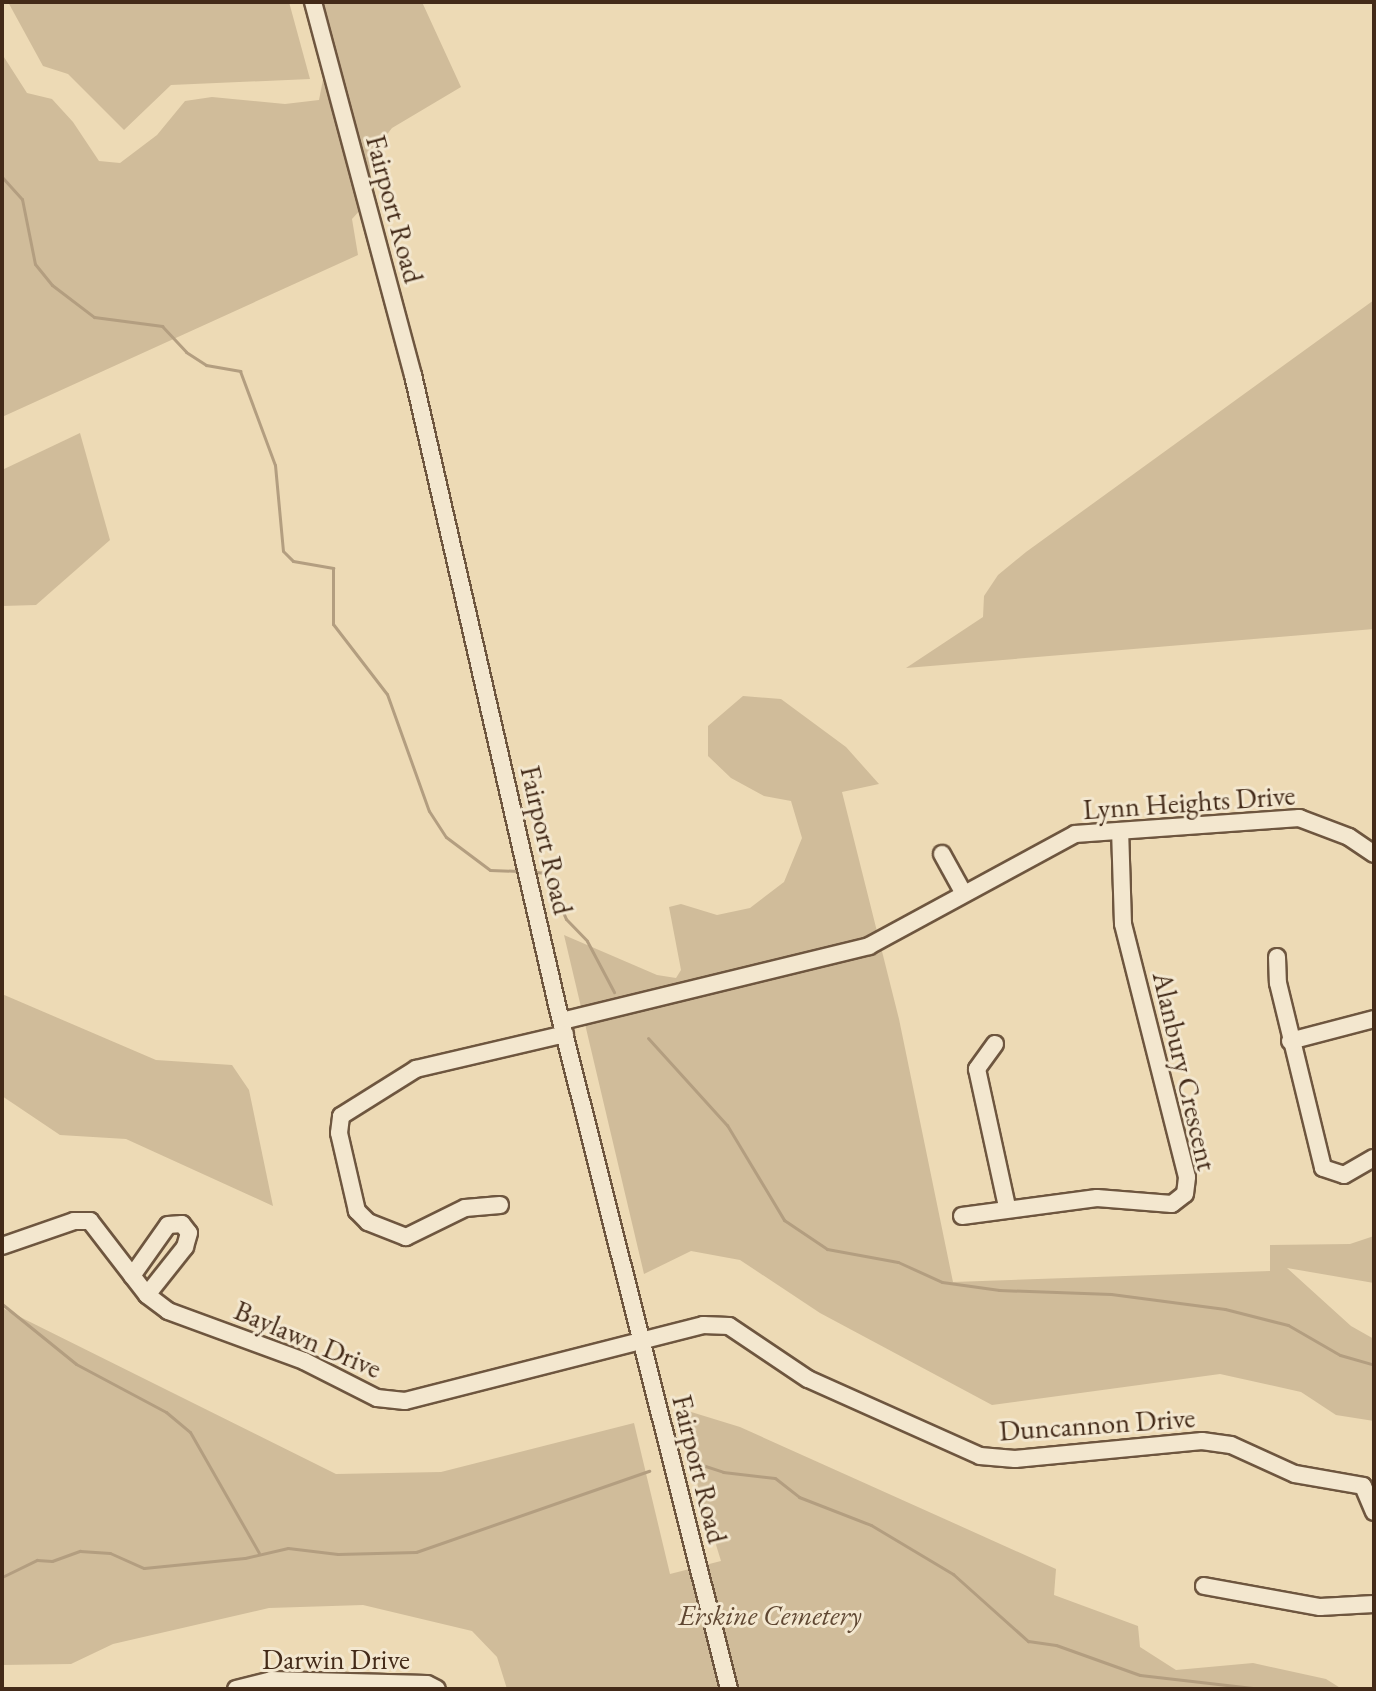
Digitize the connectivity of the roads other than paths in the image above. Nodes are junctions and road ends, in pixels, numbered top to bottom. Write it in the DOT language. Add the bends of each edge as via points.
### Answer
graph roads {
  1 [pos="313,2"];
  2 [pos="1120,831"];
  3 [pos="1373,849"];
  4 [pos="942,854"];
  5 [pos="963,892"];
  6 [pos="1277,957"];
  7 [pos="1374,1019"];
  8 [pos="564,1028"];
  9 [pos="1290,1041"];
  10 [pos="995,1044"];
  11 [pos="1374,1158"];
  12 [pos="500,1205"];
  13 [pos="1007,1207"];
  14 [pos="962,1216"];
  15 [pos="2,1246"];
  16 [pos="132,1276"];
  17 [pos="147,1295"];
  18 [pos="642,1341"];
  19 [pos="1374,1512"];
  20 [pos="1204,1586"];
  21 [pos="1374,1604"];
  22 [pos="236,1689"];
  23 [pos="437,1689"];
  24 [pos="729,1689"];
  1 -- 8 [label="street, Fairport Road" via="413,375"];
  2 -- 3 [label="street, Lynn Heights Drive" via="1299,818"];
  2 -- 5 [label="street, Lynn Heights Drive" via="1075,834"];
  2 -- 13 [label="street, Alanbury Crescent" via="1123,924 1187,1177 1185,1194 1172,1204 1097,1198"];
  4 -- 5 [label="street"];
  5 -- 8 [label="street, Lynn Heights Drive" via="869,946 841,956"];
  6 -- 9 [label="street"];
  7 -- 9 [label="street"];
  8 -- 12 [label="street, Lynn Heights Drive" via="416,1069 341,1116 339,1133 357,1211 368,1222 406,1237 465,1208"];
  8 -- 18 [label="street, Fairport Road"];
  9 -- 11 [label="street" via="1323,1168 1344,1175"];
  10 -- 13 [label="street" via="977,1069"];
  13 -- 14 [label="street, Alanbury Crescent"];
  15 -- 16 [label="street, Baylawn Drive" via="74,1221 90,1221"];
  16 -- 17 [label="street, Baylawn Drive"];
  16 -- 17 [label="street" via="168,1225 182,1224 189,1233 185,1247"];
  17 -- 18 [label="street, Baylawn Drive" via="168,1311 304,1361 377,1398 405,1401"];
  18 -- 19 [label="street, Duncannon Drive" via="703,1325 729,1326 808,1379 980,1456 1015,1459 1202,1441 1231,1445 1295,1474 1363,1486"];
  18 -- 24 [label="street, Fairport Road"];
  20 -- 21 [label="street" via="1320,1607"];
  22 -- 23 [label="street, Darwin Drive" via="271,1680 427,1684"];
}
